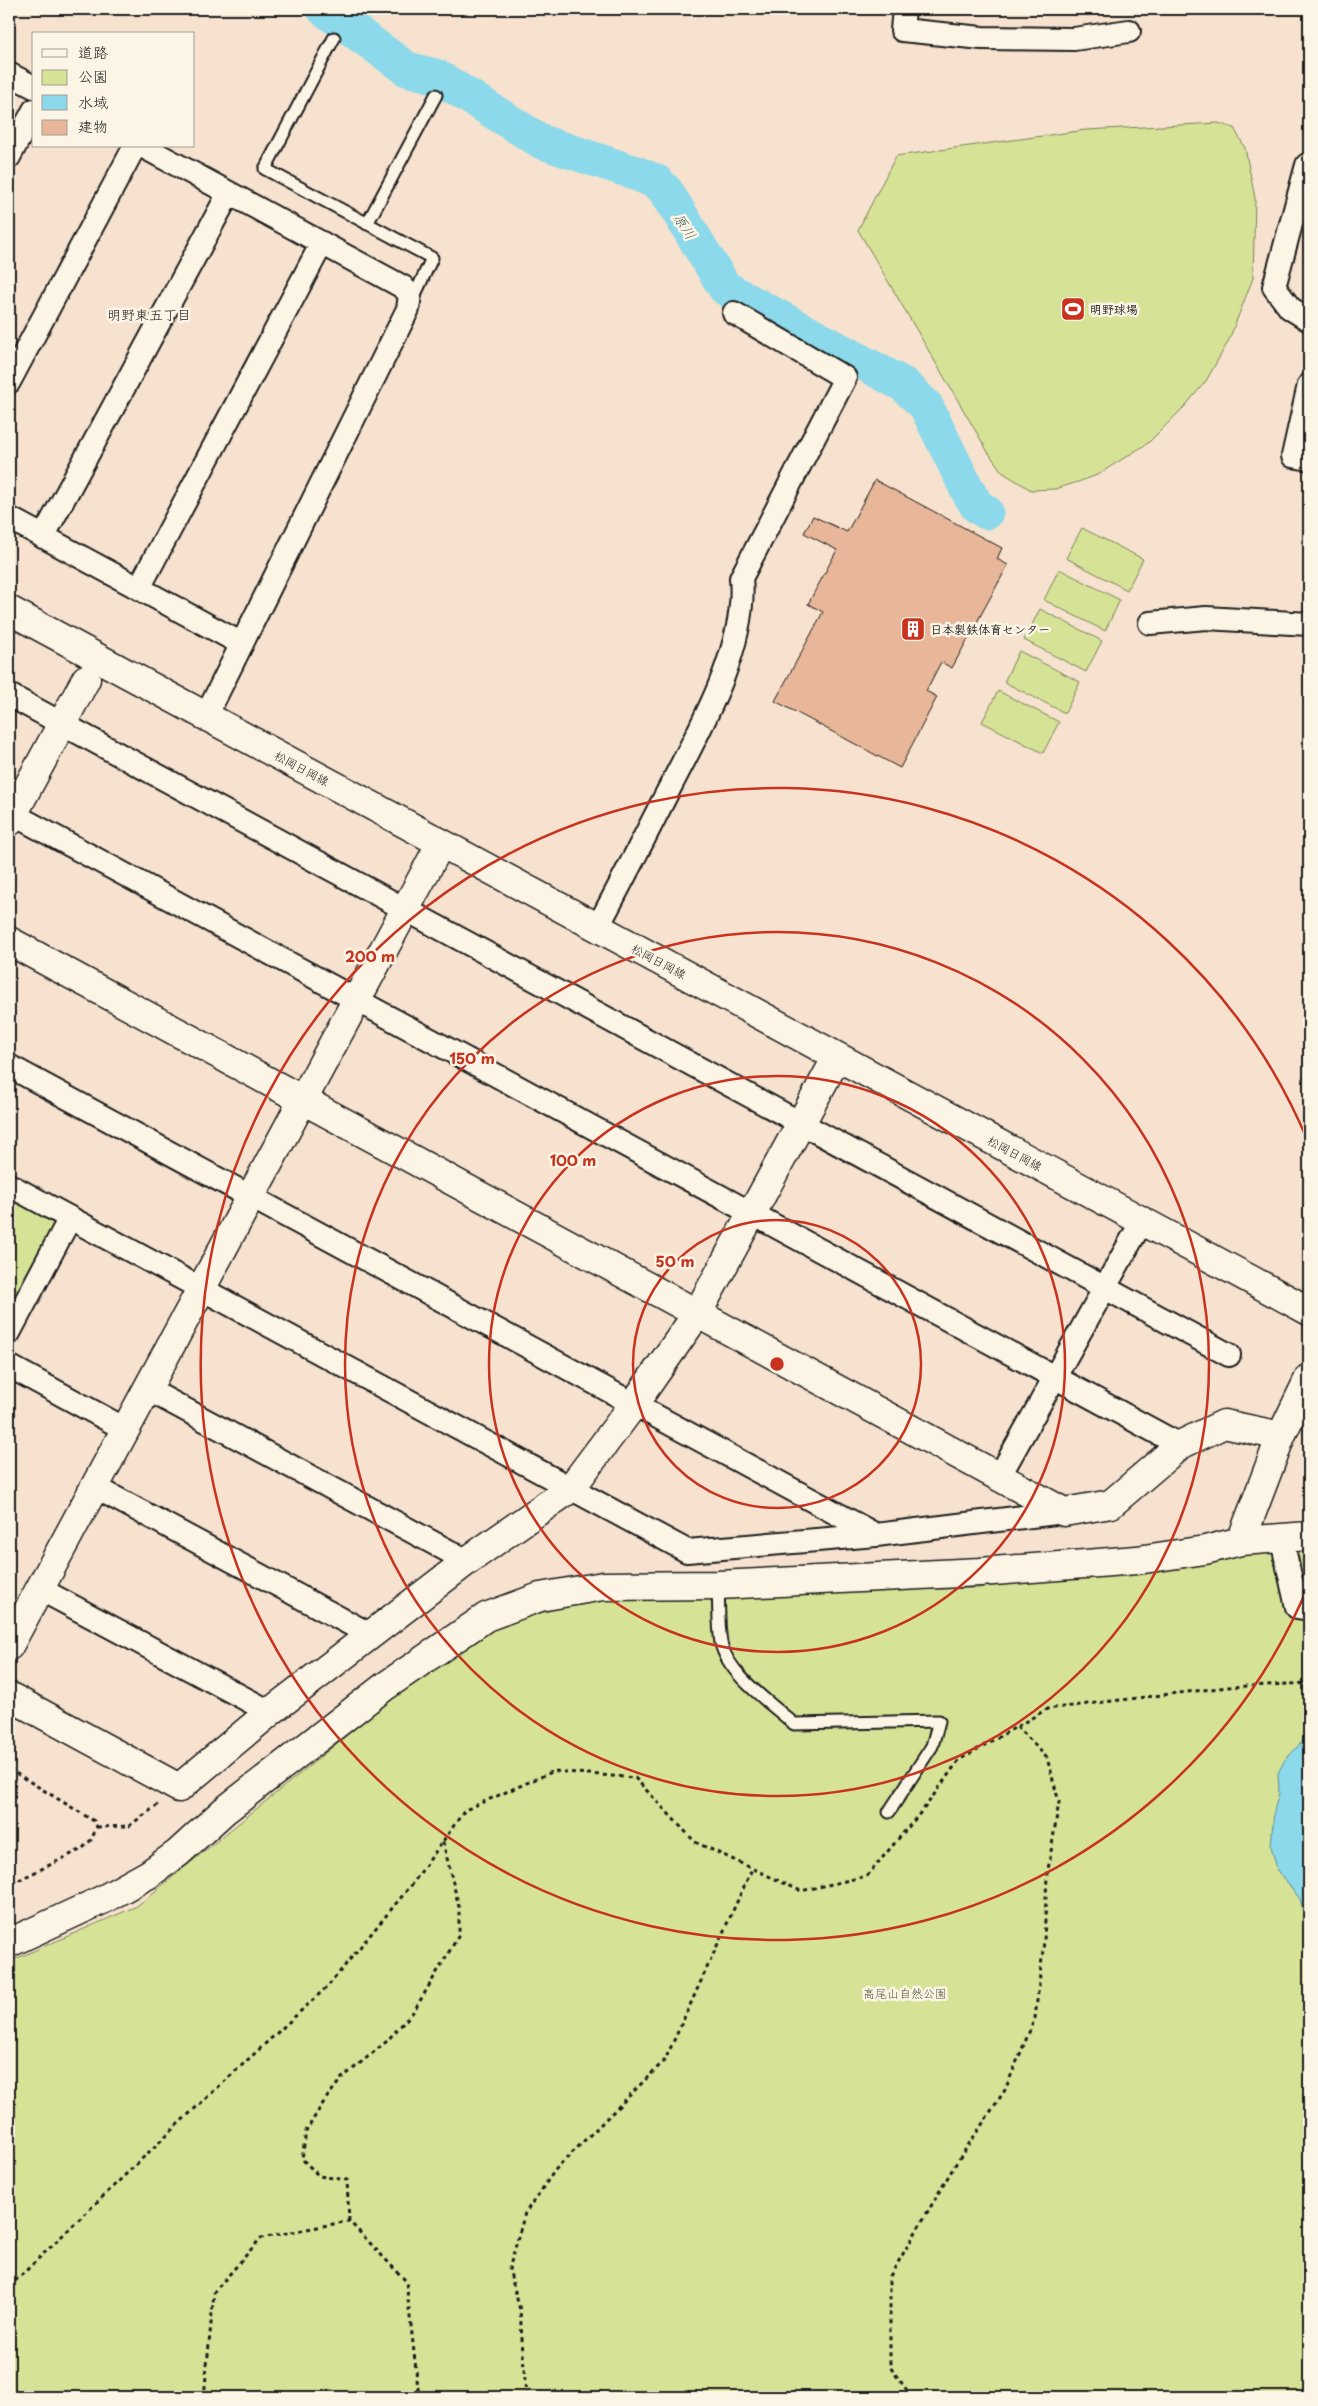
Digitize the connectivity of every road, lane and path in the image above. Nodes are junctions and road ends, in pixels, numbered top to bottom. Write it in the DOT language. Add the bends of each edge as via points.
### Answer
graph roads {
  1 [pos="904,9"];
  2 [pos="1129,31"];
  3 [pos="334,38"];
  4 [pos="9,74"];
  5 [pos="32,86"];
  6 [pos="436,95"];
  7 [pos="32,114"];
  8 [pos="134,148"];
  9 [pos="146,148"];
  10 [pos="9,157"];
  11 [pos="1309,166"];
  12 [pos="229,193"];
  13 [pos="367,224"];
  14 [pos="322,243"];
  15 [pos="408,309"];
  16 [pos="734,313"];
  17 [pos="1309,320"];
  18 [pos="9,382"];
  19 [pos="1309,385"];
  20 [pos="1309,459"];
  21 [pos="9,518"];
  22 [pos="43,537"];
  23 [pos="139,588"];
  24 [pos="9,610"];
  25 [pos="1150,623"];
  26 [pos="1309,624"];
  27 [pos="242,644"];
  28 [pos="86,679"];
  29 [pos="9,695"];
  30 [pos="206,716"];
  31 [pos="62,724"];
  32 [pos="10,816"];
  33 [pos="441,843"];
  34 [pos="405,910"];
  35 [pos="597,928"];
  36 [pos="9,941"];
  37 [pos="356,1000"];
  38 [pos="837,1057"];
  39 [pos="9,1066"];
  40 [pos="303,1100"];
  41 [pos="801,1123"];
  42 [pos="9,1185"];
  43 [pos="250,1197"];
  44 [pos="753,1214"];
  45 [pos="70,1218"];
  46 [pos="1142,1221"];
  47 [pos="1105,1288"];
  48 [pos="201,1289"];
  49 [pos="1309,1311"];
  50 [pos="697,1314"];
  51 [pos="9,1334"];
  52 [pos="1229,1355"];
  53 [pos="9,1366"];
  54 [pos="1055,1377"];
  55 [pos="1309,1378"];
  56 [pos="147,1389"];
  57 [pos="634,1404"];
  58 [pos="125,1430"];
  59 [pos="1281,1436"];
  60 [pos="1180,1445"];
  61 [pos="999,1477"];
  62 [pos="94,1487"];
  63 [pos="571,1488"];
  64 [pos="1064,1512"];
  65 [pos="876,1535"];
  66 [pos="1296,1536"];
  67 [pos="1241,1541"];
  68 [pos="467,1561"];
  69 [pos="718,1585"];
  70 [pos="40,1589"];
  71 [pos="1309,1609"];
  72 [pos="371,1634"];
  73 [pos="9,1646"];
  74 [pos="1309,1683"];
  75 [pos="9,1696"];
  76 [pos="270,1712"];
  77 [pos="1017,1726"];
  78 [pos="9,1769"];
  79 [pos="179,1788"];
  80 [pos="889,1812"];
  81 [pos="97,1827"];
  82 [pos="443,1842"];
  83 [pos="752,1869"];
  84 [pos="9,1885"];
  85 [pos="9,1943"];
  86 [pos="349,2220"];
  87 [pos="9,2287"];
  88 [pos="204,2397"];
  89 [pos="419,2397"];
  90 [pos="526,2397"];
  91 [pos="912,2397"];
  1 -- 2 [label="street" via="902,30 982,38 1074,39"];
  3 -- 13 [label="lane" via="265,170"];
  4 -- 5 [label="street"];
  6 -- 13 [label="lane"];
  7 -- 10 [label="street"];
  8 -- 18 [label="street"];
  9 -- 12 [label="street"];
  11 -- 17 [label="street" via="1274,286 1290,308"];
  12 -- 14 [label="street"];
  12 -- 22 [label="street"];
  13 -- 15 [label="lane" via="432,258"];
  14 -- 15 [label="street" via="403,287 410,295"];
  14 -- 23 [label="street"];
  15 -- 27 [label="street"];
  16 -- 35 [label="street" via="844,378 741,578 743,600 734,645 712,703"];
  19 -- 20 [label="street" via="1293,456"];
  21 -- 22 [label="street"];
  22 -- 23 [label="street"];
  23 -- 27 [label="street"];
  24 -- 30 [label="street, 松岡日岡線"];
  25 -- 26 [label="street" via="1206,618"];
  27 -- 30 [label="street"];
  28 -- 31 [label="street"];
  29 -- 31 [label="street"];
  30 -- 33 [label="street, 松岡日岡線"];
  31 -- 32 [label="street"];
  31 -- 34 [label="street"];
  32 -- 37 [label="street"];
  33 -- 34 [label="street"];
  33 -- 35 [label="street, 松岡日岡線"];
  34 -- 37 [label="street"];
  34 -- 41 [label="street"];
  35 -- 38 [label="street, 松岡日岡線"];
  36 -- 40 [label="street"];
  37 -- 40 [label="street"];
  37 -- 44 [label="street"];
  38 -- 41 [label="street"];
  38 -- 46 [label="street, 松岡日岡線"];
  39 -- 43 [label="street"];
  40 -- 43 [label="street"];
  40 -- 50 [label="street"];
  41 -- 44 [label="street"];
  41 -- 47 [label="street"];
  42 -- 45 [label="street"];
  43 -- 48 [label="street"];
  43 -- 57 [label="street"];
  44 -- 50 [label="street"];
  44 -- 54 [label="street"];
  45 -- 48 [label="street"];
  45 -- 51 [label="street"];
  46 -- 47 [label="street"];
  46 -- 49 [label="street, 松岡日岡線"];
  47 -- 52 [label="street"];
  47 -- 54 [label="street"];
  48 -- 56 [label="street"];
  48 -- 63 [label="street"];
  50 -- 57 [label="street"];
  50 -- 61 [label="street"];
  53 -- 58 [label="street"];
  54 -- 60 [label="street"];
  54 -- 61 [label="street"];
  55 -- 59 [label="street"];
  56 -- 58 [label="street"];
  56 -- 68 [label="street"];
  57 -- 63 [label="street"];
  57 -- 65 [label="street"];
  58 -- 62 [label="street"];
  59 -- 60 [label="street" via="1224,1424"];
  59 -- 67 [label="street"];
  60 -- 64 [label="street" via="1111,1504"];
  61 -- 64 [label="street"];
  62 -- 70 [label="street"];
  62 -- 72 [label="street"];
  63 -- 65 [label="street" via="687,1551"];
  63 -- 68 [label="street"];
  64 -- 65 [label="street"];
  66 -- 67 [label="street"];
  66 -- 71 [label="street" via="1284,1549 1297,1607"];
  67 -- 69 [label="street" via="1137,1560 980,1572"];
  68 -- 72 [label="street"];
  69 -- 80 [label="lane" via="726,1657 737,1674 794,1724 938,1721 932,1746"];
  69 -- 85 [label="street" via="603,1586 540,1597 486,1617 377,1693 149,1874 104,1899"];
  70 -- 73 [label="street"];
  70 -- 76 [label="street"];
  72 -- 76 [label="street"];
  74 -- 77 [label="path" via="1228,1688 1047,1709"];
  75 -- 79 [label="street"];
  76 -- 79 [label="street"];
  77 -- 83 [label="path" via="959,1760 926,1806 867,1876 801,1891"];
  77 -- 91 [label="path" via="1047,1758 1059,1802 1047,1876 1035,2018 1005,2090 955,2165 890,2276 890,2367"];
  78 -- 81 [label="path" via="94,1821"];
  79 -- 81 [label="path" via="129,1826"];
  81 -- 84 [label="path" via="92,1840 82,1849"];
  82 -- 83 [label="path" via="465,1810 554,1771 635,1778 695,1842"];
  82 -- 86 [label="path" via="458,1907 459,1935 414,2011 386,2042 342,2078 306,2132 302,2158 319,2176 348,2180"];
  82 -- 87 [label="path" via="328,1986 177,2125"];
  83 -- 90 [label="path" via="665,2060 556,2169 525,2213 509,2268 520,2310"];
  86 -- 88 [label="path" via="261,2238 214,2292"];
  86 -- 89 [label="path" via="406,2282"];
}
